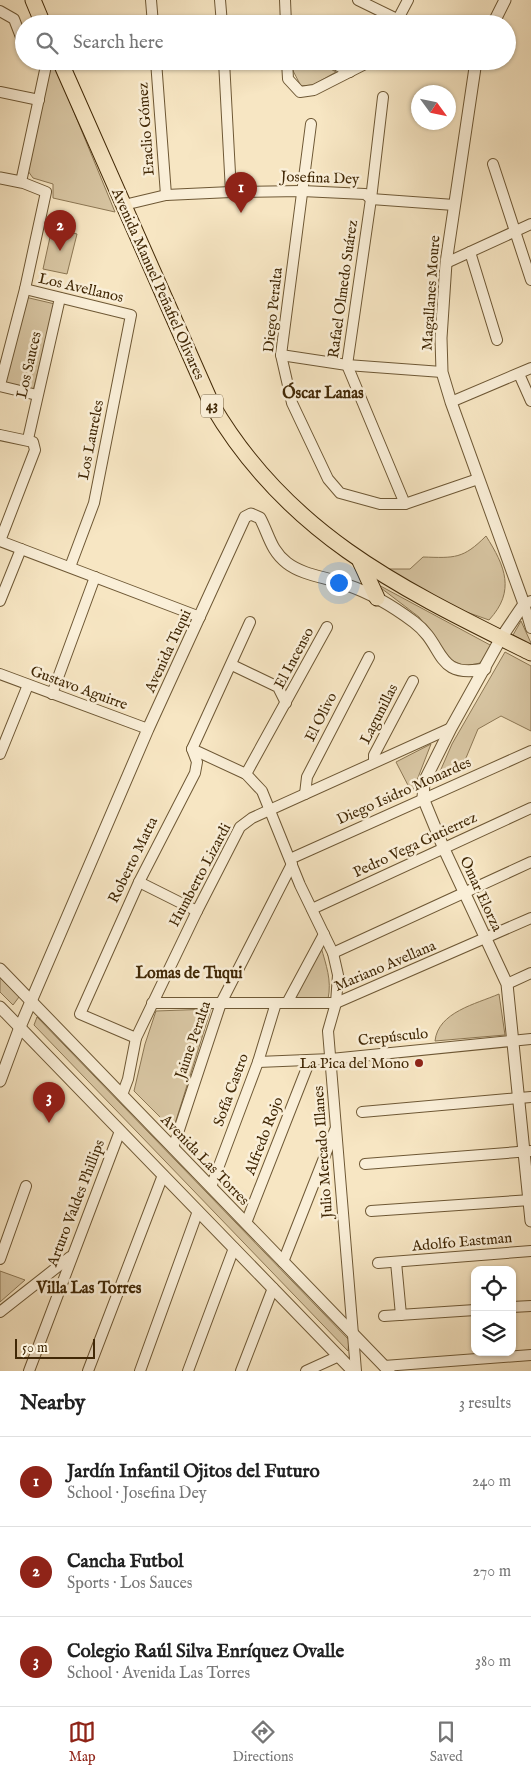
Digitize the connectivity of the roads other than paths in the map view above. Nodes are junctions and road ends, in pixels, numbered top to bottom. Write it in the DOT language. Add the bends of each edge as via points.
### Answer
graph roads {
  1 [pos="33,0"];
  2 [pos="151,0"];
  3 [pos="220,0"];
  4 [pos="285,0"];
  5 [pos="358,0"];
  6 [pos="408,0"];
  7 [pos="504,0"];
  8 [pos="0,11"];
  9 [pos="39,15"];
  10 [pos="152,15"];
  11 [pos="221,15"];
  12 [pos="286,15"];
  13 [pos="389,15"];
  14 [pos="405,15"];
  15 [pos="497,15"];
  16 [pos="15,22"];
  17 [pos="45,70"];
  18 [pos="64,70"];
  19 [pos="157,70"];
  20 [pos="224,70"];
  21 [pos="288,70"];
  22 [pos="346,70"];
  23 [pos="354,70"];
  24 [pos="475,70"];
  25 [pos="350,72"];
  26 [pos="0,92"];
  27 [pos="383,97"];
  28 [pos="40,100"];
  29 [pos="311,124"];
  30 [pos="493,164"];
  31 [pos="0,178"];
  32 [pos="21,182"];
  33 [pos="302,191"];
  34 [pos="231,192"];
  35 [pos="166,195"];
  36 [pos="371,199"];
  37 [pos="124,205"];
  38 [pos="454,205"];
  39 [pos="531,224"];
  40 [pos="515,232"];
  41 [pos="470,252"];
  42 [pos="446,263"];
  43 [pos="531,280"];
  44 [pos="25,290"];
  45 [pos="60,298"];
  46 [pos="131,315"];
  47 [pos="497,340"];
  48 [pos="281,355"];
  49 [pos="347,365"];
  50 [pos="531,368"];
  51 [pos="442,372"];
  52 [pos="519,374"];
  53 [pos="0,386"];
  54 [pos="37,395"];
  55 [pos="531,401"];
  56 [pos="451,402"];
  57 [pos="0,435"];
  58 [pos="31,441"];
  59 [pos="478,479"];
  60 [pos="405,504"];
  61 [pos="0,541"];
  62 [pos="21,549"];
  63 [pos="360,561"];
  64 [pos="70,567"];
  65 [pos="95,577"];
  66 [pos="377,598"];
  67 [pos="0,601"];
  68 [pos="527,603"];
  69 [pos="200,617"];
  70 [pos="250,622"];
  71 [pos="327,627"];
  72 [pos="531,628"];
  73 [pos="501,638"];
  74 [pos="531,653"];
  75 [pos="369,657"];
  76 [pos="232,665"];
  77 [pos="485,668"];
  78 [pos="0,674"];
  79 [pos="413,680"];
  80 [pos="28,685"];
  81 [pos="52,694"];
  82 [pos="286,703"];
  83 [pos="451,728"];
  84 [pos="148,729"];
  85 [pos="192,749"];
  86 [pos="531,751"];
  87 [pos="0,754"];
  88 [pos="374,762"];
  89 [pos="246,774"];
  90 [pos="305,794"];
  91 [pos="423,798"];
  92 [pos="531,808"];
  93 [pos="270,810"];
  94 [pos="444,849"];
  95 [pos="291,862"];
  96 [pos="531,862"];
  97 [pos="139,882"];
  98 [pos="464,893"];
  99 [pos="312,909"];
  100 [pos="197,911"];
  101 [pos="531,918"];
  102 [pos="324,934"];
  103 [pos="485,939"];
  104 [pos="333,953"];
  105 [pos="0,969"];
  106 [pos="531,973"];
  107 [pos="507,984"];
  108 [pos="31,1001"];
  109 [pos="221,1002"];
  110 [pos="152,1003"];
  111 [pos="276,1003"];
  112 [pos="288,1003"];
  113 [pos="336,1003"];
  114 [pos="0,1007"];
  115 [pos="20,1027"];
  116 [pos="136,1038"];
  117 [pos="531,1039"];
  118 [pos="514,1040"];
  119 [pos="331,1059"];
  120 [pos="310,1060"];
  121 [pos="258,1062"];
  122 [pos="0,1080"];
  123 [pos="122,1095"];
  124 [pos="525,1098"];
  125 [pos="362,1112"];
  126 [pos="336,1126"];
  127 [pos="120,1131"];
  128 [pos="173,1148"];
  129 [pos="528,1151"];
  130 [pos="365,1164"];
  131 [pos="163,1174"];
  132 [pos="26,1186"];
  133 [pos="211,1187"];
  134 [pos="530,1200"];
  135 [pos="371,1211"];
  136 [pos="198,1212"];
  137 [pos="531,1221"];
  138 [pos="246,1223"];
  139 [pos="234,1248"];
  140 [pos="531,1251"];
  141 [pos="71,1256"];
  142 [pos="0,1259"];
  143 [pos="283,1262"];
  144 [pos="396,1262"];
  145 [pos="378,1264"];
  146 [pos="273,1288"];
  147 [pos="531,1306"];
  148 [pos="516,1307"];
  149 [pos="471,1310"];
  150 [pos="0,1312"];
  151 [pos="401,1315"];
  152 [pos="384,1316"];
  153 [pos="352,1333"];
  154 [pos="531,1355"];
  155 [pos="339,1356"];
  156 [pos="387,1369"];
  157 [pos="29,1371"];
  158 [pos="88,1371"];
  159 [pos="140,1371"];
  160 [pos="188,1371"];
  161 [pos="241,1371"];
  162 [pos="306,1371"];
  163 [pos="354,1371"];
  1 -- 9 [label="main road"];
  2 -- 10 [label="street"];
  3 -- 11 [label="street"];
  4 -- 12 [label="street"];
  5 -- 13 [label="street"];
  6 -- 14 [label="street"];
  7 -- 15 [label="street"];
  8 -- 16 [label="street"];
  17 -- 28 [label="street"];
  18 -- 37 [label="main road, Avenida Manuel Peñafiel Olivares / 43"];
  19 -- 35 [label="street, Eraclio Gómez"];
  20 -- 34 [label="street"];
  21 -- 25 [label="street" via="288,79 300,92 314,90"];
  22 -- 25 [label="street"];
  23 -- 25 [label="street"];
  24 -- 38 [label="street, Magallanes Moure"];
  26 -- 28 [label="street"];
  27 -- 36 [label="street, Rafael Olmedo Suárez"];
  28 -- 32 [label="street"];
  29 -- 33 [label="street, Diego Peralta"];
  30 -- 40 [label="street"];
  31 -- 32 [label="street"];
  32 -- 44 [label="street, Los Sauces" via="46,192"];
  33 -- 34 [label="street, Josefina Dey"];
  33 -- 36 [label="street, Josefina Dey" via="365,194"];
  33 -- 48 [label="street, Diego Peralta"];
  34 -- 35 [label="street, Josefina Dey"];
  35 -- 37 [label="street, Josefina Dey"];
  36 -- 38 [label="street, Josefina Dey"];
  36 -- 49 [label="street, Rafael Olmedo Suárez"];
  37 -- 63 [label="main road, Avenida Manuel Peñafiel Olivares / 43" via="212,405 232,440 260,474 310,523"];
  38 -- 42 [label="street, Magallanes Moure"];
  39 -- 40 [label="street"];
  40 -- 41 [label="street"];
  40 -- 43 [label="street"];
  41 -- 42 [label="street"];
  41 -- 47 [label="street"];
  42 -- 51 [label="street, Magallanes Moure"];
  44 -- 45 [label="street, Los Avellanos"];
  44 -- 53 [label="street, Los Sauces"];
  45 -- 46 [label="street, Los Avellanos"];
  45 -- 54 [label="street, Los Sauces"];
  46 -- 64 [label="street, Los Laureles" via="94,503"];
  48 -- 49 [label="street"];
  48 -- 60 [label="street, Diego Peralta" via="292,402 328,480 340,493 380,504"];
  49 -- 51 [label="street"];
  49 -- 60 [label="street, Rafael Olmedo Suárez"];
  50 -- 52 [label="street"];
  51 -- 56 [label="street, Magallanes Moure"];
  52 -- 55 [label="street"];
  52 -- 56 [label="street"];
  53 -- 54 [label="street"];
  54 -- 58 [label="street, Los Sauces"];
  56 -- 59 [label="street, Magallanes Moure"];
  57 -- 58 [label="street"];
  58 -- 61 [label="street, Los Sauces" via="35,450"];
  59 -- 60 [label="street, Diego Peralta"];
  59 -- 68 [label="street, Magallanes Moure"];
  61 -- 62 [label="street"];
  62 -- 64 [label="street"];
  62 -- 67 [label="street"];
  63 -- 66 [label="main road"];
  63 -- 73 [label="main road, Avenida Manuel Peñafiel Olivares / 43" via="424,600"];
  64 -- 65 [label="street"];
  65 -- 69 [label="street"];
  65 -- 81 [label="street"];
  66 -- 69 [label="street, Avenida Tuqui" via="287,563 269,541 260,518 251,514 243,519"];
  66 -- 77 [label="street, Avenida Tuqui" via="420,627 451,667 467,672"];
  68 -- 72 [label="street"];
  68 -- 73 [label="street"];
  69 -- 84 [label="street, Avenida Tuqui"];
  70 -- 76 [label="street"];
  71 -- 82 [label="street, El Incenso"];
  73 -- 74 [label="main road, Avenida Manuel Peñafiel Olivares / 43"];
  73 -- 77 [label="street"];
  75 -- 90 [label="street, El Olivo" via="307,777"];
  76 -- 82 [label="street" via="278,687"];
  76 -- 85 [label="street"];
  77 -- 83 [label="street"];
  78 -- 80 [label="street, Gustavo Aguirre"];
  79 -- 88 [label="street, Lagunillas" via="374,755"];
  80 -- 81 [label="street, Gustavo Aguirre"];
  80 -- 87 [label="street"];
  81 -- 84 [label="street, Gustavo Aguirre"];
  82 -- 89 [label="street, El Incenso"];
  83 -- 88 [label="street, Humberto Lizardi"];
  83 -- 91 [label="street" via="424,782"];
  84 -- 108 [label="street, Avenida Tuqui"];
  85 -- 89 [label="street, Julio Mercado Illanes"];
  85 -- 97 [label="street, Roberto Matta" via="197,762 195,773"];
  86 -- 91 [label="street, Diego Isidro Monardes"];
  88 -- 90 [label="street, Humberto Lizardi"];
  89 -- 93 [label="street, Julio Mercado Illanes" via="262,791"];
  90 -- 93 [label="street, Humberto Lizardi"];
  91 -- 94 [label="street, Omar Elorza"];
  91 -- 95 [label="street, Diego Isidro Monardes"];
  92 -- 94 [label="street, Pedro Vega Gutierrez"];
  93 -- 95 [label="street, Julio Mercado Illanes"];
  93 -- 100 [label="street, Humberto Lizardi" via="240,828"];
  94 -- 98 [label="street, Omar Elorza"];
  94 -- 99 [label="street, Pedro Vega Gutierrez"];
  95 -- 99 [label="street, Julio Mercado Illanes"];
  95 -- 109 [label="street, Jaime Peralta"];
  96 -- 98 [label="street"];
  97 -- 100 [label="street"];
  97 -- 116 [label="street, Roberto Matta" via="80,1014"];
  98 -- 103 [label="street, Omar Elorza"];
  98 -- 104 [label="street"];
  99 -- 102 [label="street, Julio Mercado Illanes"];
  100 -- 110 [label="street, Humberto Lizardi"];
  101 -- 103 [label="street, Mariano Avellana"];
  102 -- 104 [label="street, Julio Mercado Illanes"];
  102 -- 112 [label="street"];
  103 -- 107 [label="street, Omar Elorza"];
  103 -- 113 [label="street, Mariano Avellana"];
  104 -- 113 [label="street, Julio Mercado Illanes" via="338,975"];
  105 -- 108 [label="street, Avenida Las Torres"];
  106 -- 107 [label="street"];
  107 -- 118 [label="street, Omar Elorza"];
  108 -- 115 [label="street, Avenida Tuqui"];
  108 -- 123 [label="street, Avenida Las Torres"];
  109 -- 110 [label="street, Mariano Avellana"];
  109 -- 111 [label="street, Mariano Avellana"];
  109 -- 128 [label="street, Jaime Peralta"];
  110 -- 116 [label="street, Humberto Lizardi"];
  111 -- 112 [label="street, Mariano Avellana"];
  111 -- 121 [label="street, Sofía Castro"];
  112 -- 113 [label="street, Mariano Avellana"];
  113 -- 119 [label="street, Julio Mercado Illanes" via="328,1031"];
  114 -- 115 [label="street"];
  115 -- 122 [label="street, Avenida Tuqui"];
  115 -- 127 [label="street"];
  116 -- 123 [label="street, Humberto Lizardi"];
  117 -- 118 [label="street, Crepúsculo"];
  118 -- 119 [label="street, Crepúsculo"];
  118 -- 124 [label="street, Omar Elorza"];
  119 -- 120 [label="street, Crepúsculo"];
  119 -- 126 [label="street, Julio Mercado Illanes"];
  120 -- 121 [label="street, Crepúsculo"];
  120 -- 138 [label="street, Alfredo Rojo"];
  121 -- 133 [label="street, Sofía Castro"];
  123 -- 128 [label="street, Avenida Las Torres"];
  124 -- 125 [label="street"];
  124 -- 129 [label="street, Omar Elorza"];
  126 -- 143 [label="street"];
  126 -- 153 [label="street, Julio Mercado Illanes"];
  127 -- 131 [label="street"];
  127 -- 141 [label="street, Arturo Valdes Phillips"];
  128 -- 133 [label="street, Avenida Las Torres"];
  129 -- 130 [label="street"];
  129 -- 134 [label="street, Omar Elorza"];
  131 -- 136 [label="street"];
  131 -- 158 [label="street"];
  132 -- 142 [label="street"];
  133 -- 138 [label="street, Avenida Las Torres"];
  134 -- 135 [label="street"];
  134 -- 137 [label="street, Omar Elorza"];
  136 -- 139 [label="street"];
  136 -- 159 [label="street"];
  138 -- 143 [label="street, Avenida Las Torres"];
  139 -- 146 [label="street"];
  139 -- 160 [label="street"];
  140 -- 144 [label="street, Adolfo Eastman"];
  141 -- 150 [label="street"];
  141 -- 157 [label="street, Arturo Valdes Phillips"];
  143 -- 153 [label="street, Avenida Las Torres"];
  144 -- 145 [label="street, Adolfo Eastman"];
  144 -- 151 [label="street, Adolfo Eastman"];
  146 -- 155 [label="street"];
  146 -- 161 [label="street"];
  147 -- 148 [label="street"];
  149 -- 151 [label="street"];
  151 -- 152 [label="street"];
  153 -- 156 [label="street, Avenida Las Torres"];
  153 -- 163 [label="street, Julio Mercado Illanes"];
  154 -- 156 [label="street"];
  155 -- 162 [label="street"];
  155 -- 163 [label="street"];
}
